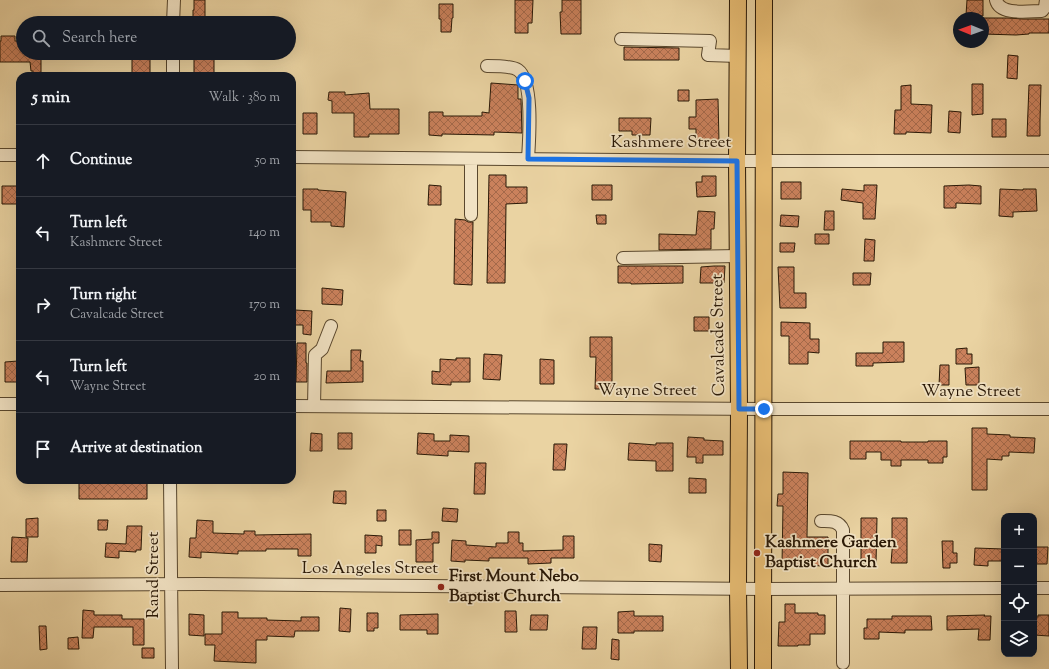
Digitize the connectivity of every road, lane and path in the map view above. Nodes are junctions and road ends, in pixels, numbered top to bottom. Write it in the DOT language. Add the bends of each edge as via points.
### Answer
graph roads {
  1 [pos="174,0"];
  2 [pos="738,0"];
  3 [pos="764,0"];
  4 [pos="996,0"];
  5 [pos="1046,0"];
  6 [pos="174,16"];
  7 [pos="738,36"];
  8 [pos="764,37"];
  9 [pos="621,39"];
  10 [pos="738,56"];
  11 [pos="173,60"];
  12 [pos="487,66"];
  13 [pos="173,72"];
  14 [pos="0,155"];
  15 [pos="16,155"];
  16 [pos="296,158"];
  17 [pos="471,159"];
  18 [pos="528,159"];
  19 [pos="737,161"];
  20 [pos="764,161"];
  21 [pos="1049,161"];
  22 [pos="471,215"];
  23 [pos="738,256"];
  24 [pos="623,258"];
  25 [pos="764,287"];
  26 [pos="738,288"];
  27 [pos="331,326"];
  28 [pos="0,404"];
  29 [pos="16,404"];
  30 [pos="296,406"];
  31 [pos="314,406"];
  32 [pos="739,409"];
  33 [pos="764,409"];
  34 [pos="1049,409"];
  35 [pos="170,484"];
  36 [pos="821,520"];
  37 [pos="0,585"];
  38 [pos="171,585"];
  39 [pos="738,588"];
  40 [pos="1001,588"];
  41 [pos="1037,588"];
  42 [pos="1049,588"];
  43 [pos="763,589"];
  44 [pos="843,589"];
  45 [pos="843,663"];
  46 [pos="172,669"];
  47 [pos="739,669"];
  48 [pos="764,669"];
  1 -- 6 [label="street"];
  2 -- 7 [label="main road, Cavalcade Street"];
  3 -- 8 [label="main road"];
  4 -- 5 [label="street" via="1001,8 1008,11 1042,11"];
  7 -- 8 [label="main road"];
  7 -- 10 [label="main road, Cavalcade Street"];
  8 -- 20 [label="main road"];
  9 -- 10 [label="street" via="710,41 708,55"];
  10 -- 19 [label="main road, Cavalcade Street"];
  11 -- 13 [label="street"];
  12 -- 18 [label="street" via="518,70 525,81 529,98"];
  14 -- 15 [label="street"];
  16 -- 17 [label="street, Kashmere Street"];
  17 -- 18 [label="street, Kashmere Street"];
  17 -- 22 [label="street"];
  18 -- 19 [label="street, Kashmere Street"];
  19 -- 20 [label="street, Kashmere Street"];
  19 -- 23 [label="main road, Cavalcade Street"];
  20 -- 21 [label="street, Kashmere Street"];
  20 -- 25 [label="main road"];
  23 -- 24 [label="street"];
  23 -- 26 [label="main road, Cavalcade Street"];
  25 -- 26 [label="main road"];
  25 -- 33 [label="main road"];
  26 -- 32 [label="main road, Cavalcade Street"];
  27 -- 31 [label="street" via="322,349 316,355"];
  28 -- 29 [label="street"];
  30 -- 31 [label="street, Wayne Street"];
  31 -- 32 [label="street, Wayne Street"];
  32 -- 33 [label="street, Wayne Street"];
  32 -- 39 [label="main road, Cavalcade Street"];
  33 -- 34 [label="street, Wayne Street"];
  33 -- 43 [label="main road"];
  35 -- 38 [label="street, Rand Street"];
  36 -- 44 [label="street" via="838,523 841,526"];
  37 -- 38 [label="street, Los Angeles Street"];
  38 -- 39 [label="street, Los Angeles Street"];
  38 -- 46 [label="street, Rand Street"];
  39 -- 43 [label="street, Los Angeles Street"];
  39 -- 47 [label="main road, Cavalcade Street"];
  40 -- 44 [label="street, Los Angeles Street"];
  41 -- 42 [label="street"];
  43 -- 44 [label="street, Los Angeles Street"];
  43 -- 48 [label="main road"];
  44 -- 45 [label="street"];
}
